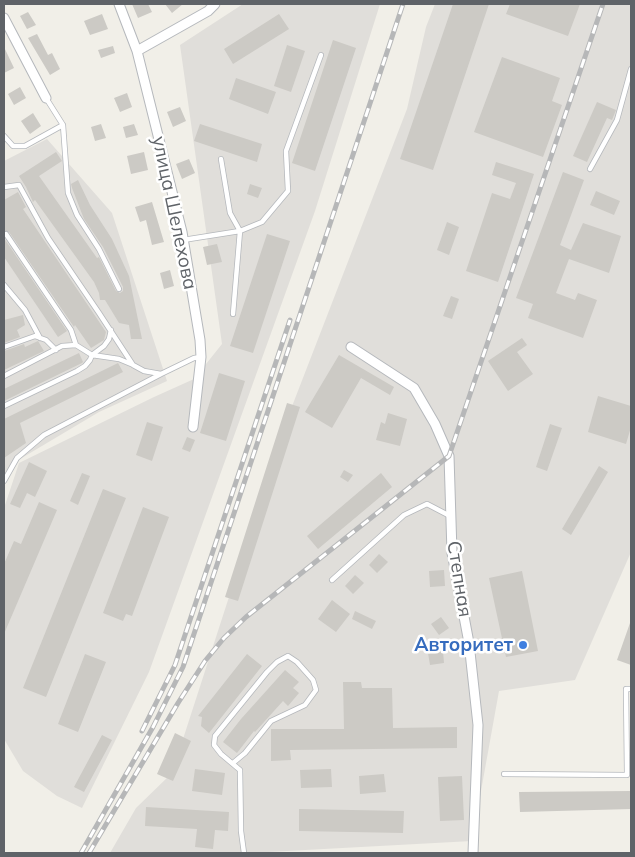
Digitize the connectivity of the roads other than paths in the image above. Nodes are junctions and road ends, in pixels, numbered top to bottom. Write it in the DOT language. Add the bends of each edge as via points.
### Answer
graph roads {
  1 [pos="119,4"];
  2 [pos="215,4"];
  3 [pos="4,18"];
  4 [pos="137,52"];
  5 [pos="320,55"];
  6 [pos="631,69"];
  7 [pos="46,98"];
  8 [pos="64,125"];
  9 [pos="4,136"];
  10 [pos="221,160"];
  11 [pos="590,168"];
  12 [pos="4,187"];
  13 [pos="240,231"];
  14 [pos="6,234"];
  15 [pos="183,240"];
  16 [pos="4,285"];
  17 [pos="119,289"];
  18 [pos="233,314"];
  19 [pos="111,330"];
  20 [pos="40,338"];
  21 [pos="76,345"];
  22 [pos="4,347"];
  23 [pos="351,347"];
  24 [pos="56,350"];
  25 [pos="92,355"];
  26 [pos="201,356"];
  27 [pos="132,365"];
  28 [pos="161,374"];
  29 [pos="4,376"];
  30 [pos="4,406"];
  31 [pos="193,427"];
  32 [pos="4,481"];
  33 [pos="451,516"];
  34 [pos="332,580"];
  35 [pos="631,688"];
  36 [pos="233,763"];
  37 [pos="504,774"];
  38 [pos="244,853"];
  39 [pos="473,853"];
  1 -- 4 [label="street, улица Шелехова"];
  2 -- 4 [label="street"];
  3 -- 7 [label="street"];
  4 -- 15 [label="street, улица Шелехова"];
  5 -- 13 [label="lane" via="286,151 288,191 262,222"];
  6 -- 11 [label="lane" via="617,120"];
  7 -- 8 [label="lane"];
  8 -- 9 [label="lane" via="24,146 13,146"];
  8 -- 17 [label="lane" via="68,193"];
  10 -- 13 [label="lane" via="230,213"];
  12 -- 19 [label="lane" via="19,184 48,238"];
  13 -- 15 [label="lane"];
  13 -- 18 [label="lane"];
  14 -- 21 [label="lane" via="72,330"];
  15 -- 26 [label="street, улица Шелехова"];
  16 -- 20 [label="lane" via="25,310"];
  19 -- 25 [label="lane" via="109,340"];
  19 -- 27 [label="lane"];
  20 -- 22 [label="lane" via="35,336"];
  20 -- 24 [label="lane"];
  21 -- 24 [label="lane"];
  21 -- 25 [label="lane"];
  23 -- 33 [label="street, Степная" via="414,388 436,424 449,456"];
  24 -- 29 [label="lane"];
  25 -- 27 [label="lane" via="119,359"];
  25 -- 30 [label="lane" via="77,372"];
  26 -- 28 [label="lane"];
  26 -- 31 [label="street, улица Шелехова"];
  27 -- 28 [label="lane"];
  28 -- 32 [label="lane" via="44,434 17,458"];
  33 -- 34 [label="lane" via="427,504 404,515"];
  33 -- 39 [label="street, Степная" via="452,553 469,643 478,724"];
  35 -- 37 [label="lane" via="626,689 627,775"];
  36 -- 36 [label="lane" via="214,745 215,736 277,662 288,656 298,662 313,680 316,690 305,705 270,721"];
  36 -- 38 [label="lane" via="240,770"];
}
